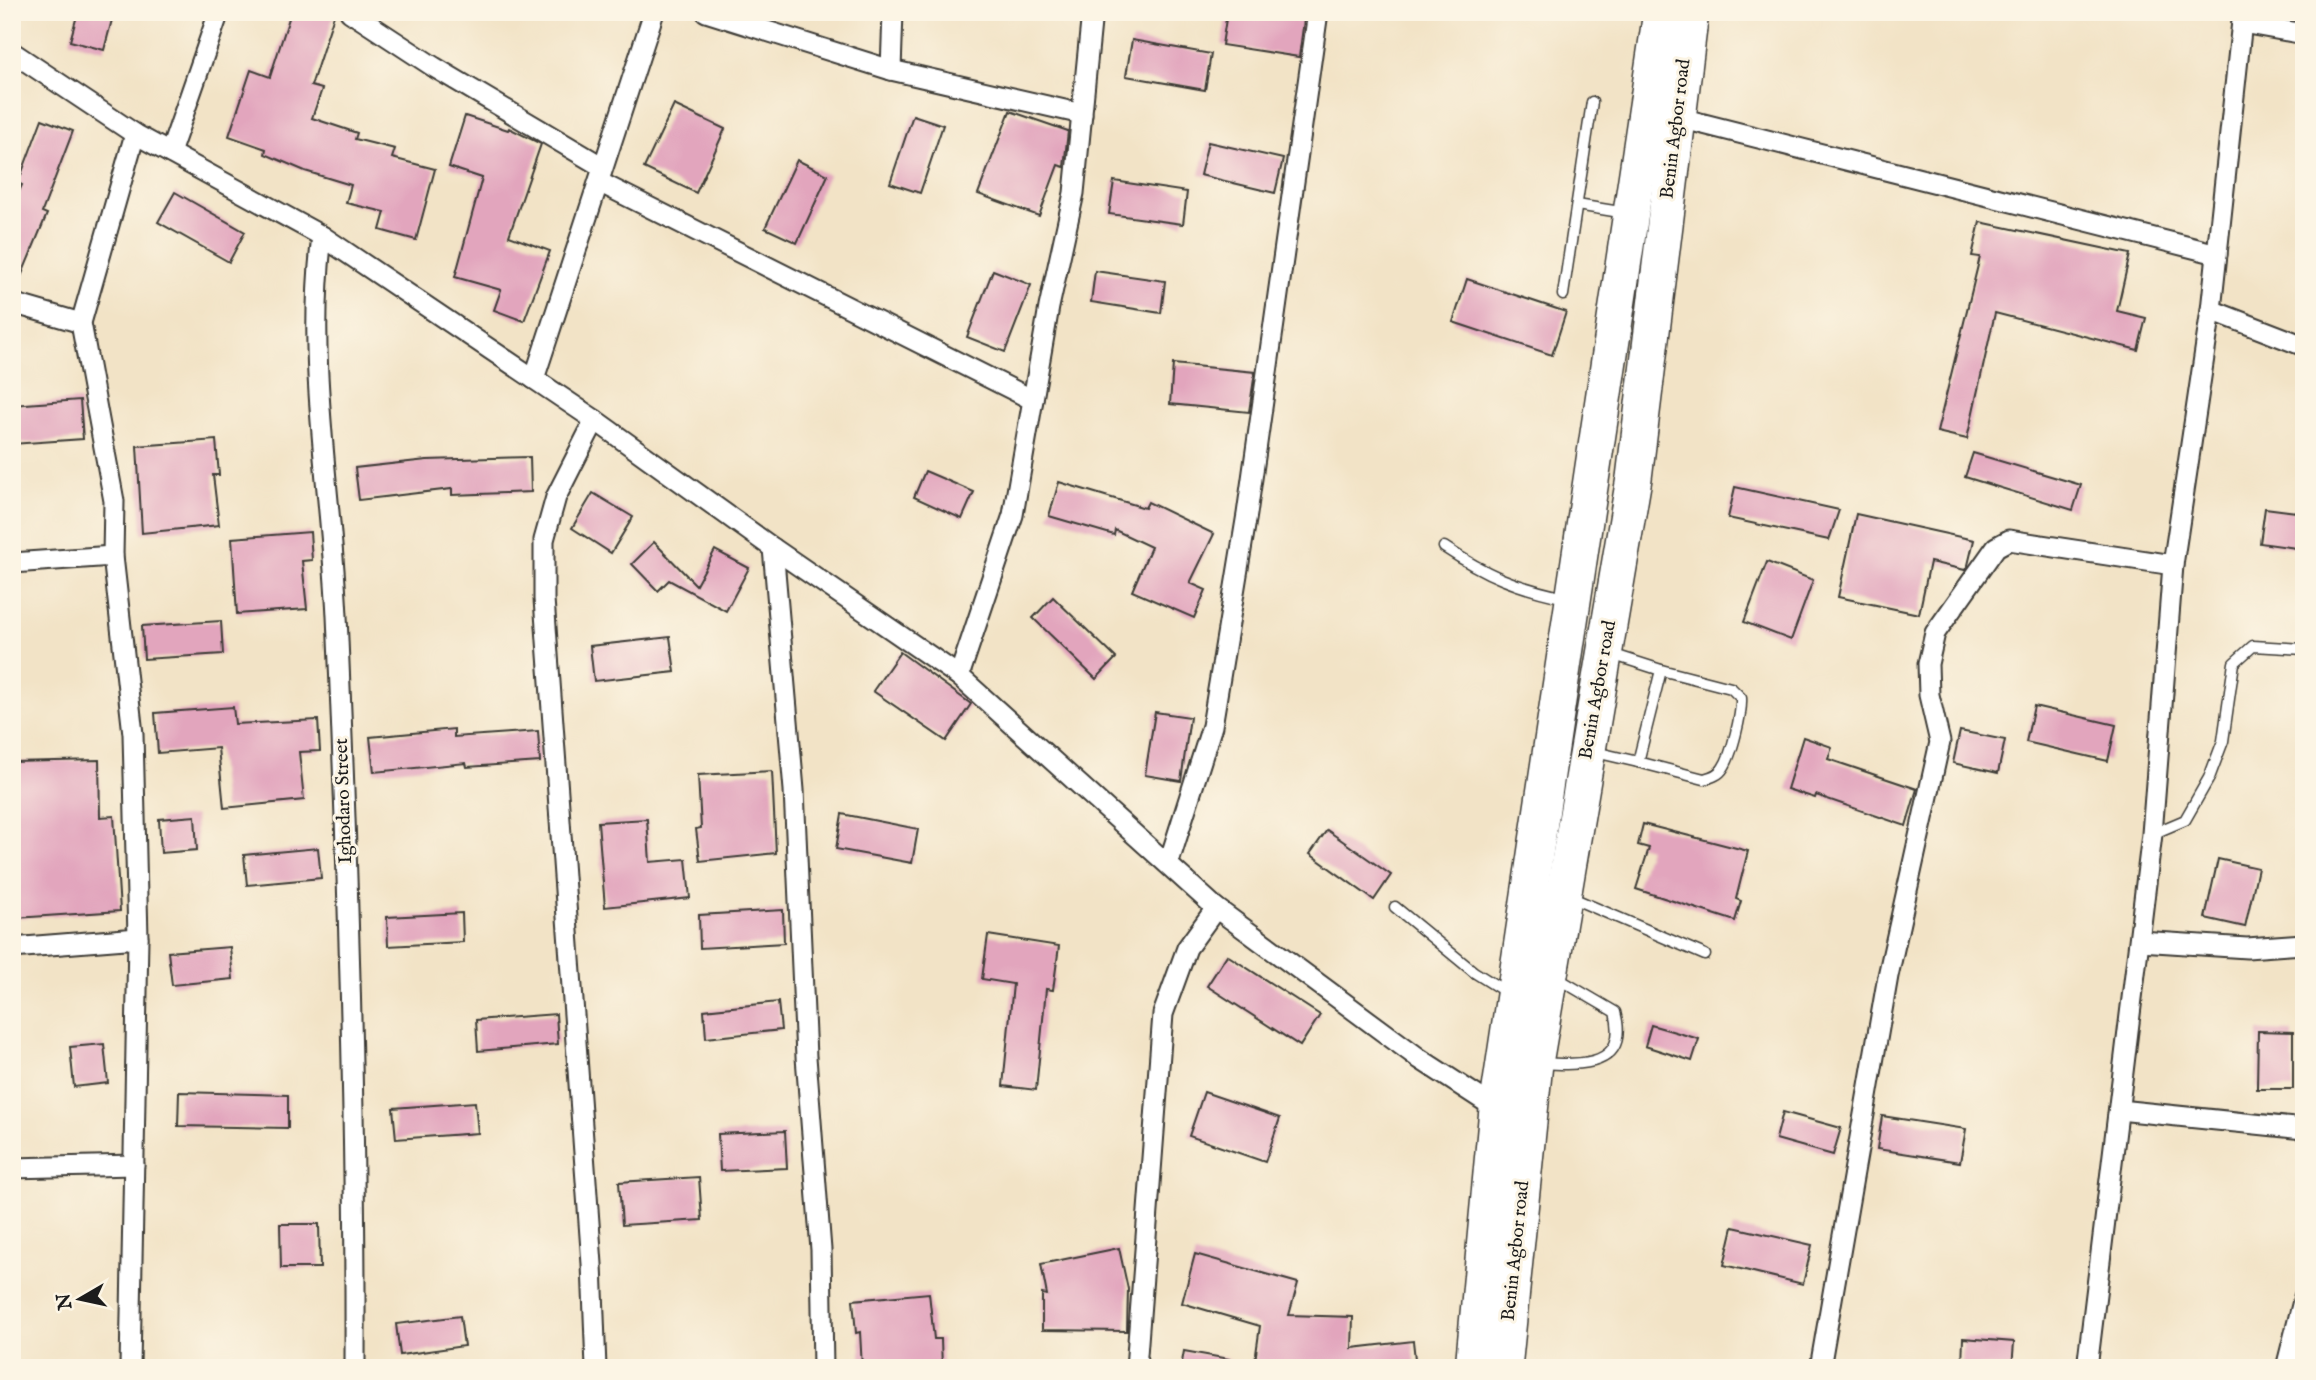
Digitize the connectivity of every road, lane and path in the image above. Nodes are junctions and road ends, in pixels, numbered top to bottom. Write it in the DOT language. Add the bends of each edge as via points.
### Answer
graph roads {
  1 [pos="219,12"];
  2 [pos="350,12"];
  3 [pos="654,12"];
  4 [pos="706,12"];
  5 [pos="893,12"];
  6 [pos="1092,12"];
  7 [pos="1318,12"];
  8 [pos="1661,12"];
  9 [pos="1691,12"];
  10 [pos="2243,18"];
  11 [pos="2304,34"];
  12 [pos="12,52"];
  13 [pos="891,70"];
  14 [pos="1592,102"];
  15 [pos="1082,114"];
  16 [pos="1676,117"];
  17 [pos="135,134"];
  18 [pos="170,152"];
  19 [pos="600,174"];
  20 [pos="1577,205"];
  21 [pos="1630,214"];
  22 [pos="322,236"];
  23 [pos="2217,254"];
  24 [pos="1563,295"];
  25 [pos="12,303"];
  26 [pos="2211,310"];
  27 [pos="81,323"];
  28 [pos="2304,346"];
  29 [pos="534,379"];
  30 [pos="1033,400"];
  31 [pos="595,420"];
  32 [pos="1593,471"];
  33 [pos="1634,478"];
  34 [pos="1444,547"];
  35 [pos="773,548"];
  36 [pos="113,556"];
  37 [pos="12,563"];
  38 [pos="2173,565"];
  39 [pos="1574,600"];
  40 [pos="2304,649"];
  41 [pos="1604,652"];
  42 [pos="1661,670"];
  43 [pos="960,676"];
  44 [pos="1587,750"];
  45 [pos="1638,762"];
  46 [pos="2152,834"];
  47 [pos="1169,862"];
  48 [pos="1564,895"];
  49 [pos="1395,907"];
  50 [pos="1216,908"];
  51 [pos="138,938"];
  52 [pos="2140,941"];
  53 [pos="2304,944"];
  54 [pos="12,948"];
  55 [pos="1705,955"];
  56 [pos="1550,974"];
  57 [pos="1513,996"];
  58 [pos="1535,1063"];
  59 [pos="1497,1109"];
  60 [pos="2119,1110"];
  61 [pos="2304,1129"];
  62 [pos="134,1165"];
  63 [pos="12,1168"];
  64 [pos="2304,1297"];
  65 [pos="1044,1363"];
  66 [pos="130,1368"];
  67 [pos="355,1368"];
  68 [pos="596,1368"];
  69 [pos="823,1368"];
  70 [pos="1056,1368"];
  71 [pos="1136,1368"];
  72 [pos="1474,1368"];
  73 [pos="1504,1368"];
  74 [pos="1820,1368"];
  75 [pos="2087,1368"];
  76 [pos="2286,1368"];
  1 -- 18 [label="street"];
  2 -- 19 [label="street"];
  3 -- 19 [label="street"];
  4 -- 13 [label="street"];
  5 -- 13 [label="street"];
  6 -- 15 [label="street"];
  7 -- 47 [label="street" via="1212,726"];
  8 -- 21 [label="highway, Benin Agbor road"];
  9 -- 16 [label="highway, Benin Agbor road"];
  10 -- 11 [label="street"];
  10 -- 23 [label="street"];
  12 -- 17 [label="street"];
  13 -- 15 [label="street"];
  14 -- 20 [label="lane"];
  15 -- 30 [label="street" via="1074,193"];
  16 -- 23 [label="street"];
  16 -- 33 [label="highway, Benin Agbor road"];
  17 -- 18 [label="street"];
  17 -- 27 [label="street"];
  18 -- 22 [label="street"];
  19 -- 29 [label="street"];
  19 -- 30 [label="street"];
  20 -- 21 [label="lane"];
  20 -- 24 [label="lane"];
  21 -- 32 [label="highway, Benin Agbor road"];
  22 -- 29 [label="street"];
  22 -- 67 [label="street, Ighodaro Street" via="315,288 318,412 334,558 344,764"];
  23 -- 26 [label="street"];
  25 -- 27 [label="street"];
  26 -- 28 [label="street"];
  26 -- 38 [label="street"];
  27 -- 36 [label="street" via="114,501"];
  29 -- 31 [label="street"];
  30 -- 43 [label="street" via="1013,515"];
  31 -- 35 [label="street"];
  31 -- 68 [label="street" via="556,497 544,552"];
  32 -- 33 [label="highway"];
  32 -- 39 [label="highway, Benin Agbor road"];
  33 -- 41 [label="highway, Benin Agbor road"];
  34 -- 39 [label="lane" via="1481,572 1522,589"];
  35 -- 43 [label="street"];
  35 -- 69 [label="street" via="794,790 806,1057 821,1250"];
  36 -- 37 [label="street"];
  36 -- 51 [label="street" via="133,734"];
  38 -- 46 [label="street"];
  38 -- 74 [label="street" via="2009,540 1996,547 1935,633 1928,664 1929,695 1940,743 1888,976"];
  39 -- 57 [label="highway, Benin Agbor road"];
  40 -- 46 [label="lane" via="2253,646 2234,663 2223,741 2209,778 2185,820"];
  41 -- 42 [label="lane"];
  41 -- 44 [label="highway, Benin Agbor road"];
  42 -- 45 [label="lane"];
  42 -- 45 [label="lane" via="1731,688 1741,698 1741,710 1723,769 1713,776 1704,779"];
  43 -- 47 [label="street"];
  44 -- 45 [label="lane"];
  44 -- 48 [label="highway, Benin Agbor road"];
  46 -- 52 [label="street"];
  47 -- 50 [label="street"];
  48 -- 55 [label="lane"];
  48 -- 56 [label="highway, Benin Agbor road"];
  49 -- 57 [label="lane" via="1474,972"];
  50 -- 59 [label="street" via="1420,1059"];
  50 -- 71 [label="street" via="1187,948 1163,1014"];
  51 -- 54 [label="street"];
  51 -- 62 [label="street"];
  52 -- 53 [label="street" via="2247,948"];
  52 -- 60 [label="street"];
  56 -- 58 [label="highway, Benin Agbor road"];
  56 -- 58 [label="lane" via="1615,1012 1619,1027 1615,1047 1599,1061"];
  57 -- 59 [label="highway, Benin Agbor road"];
  58 -- 73 [label="highway, Benin Agbor road"];
  59 -- 72 [label="highway, Benin Agbor road"];
  60 -- 61 [label="street"];
  60 -- 75 [label="street"];
  62 -- 63 [label="street"];
  62 -- 66 [label="street"];
  64 -- 76 [label="street"];
  65 -- 70 [label="lane"];
}
